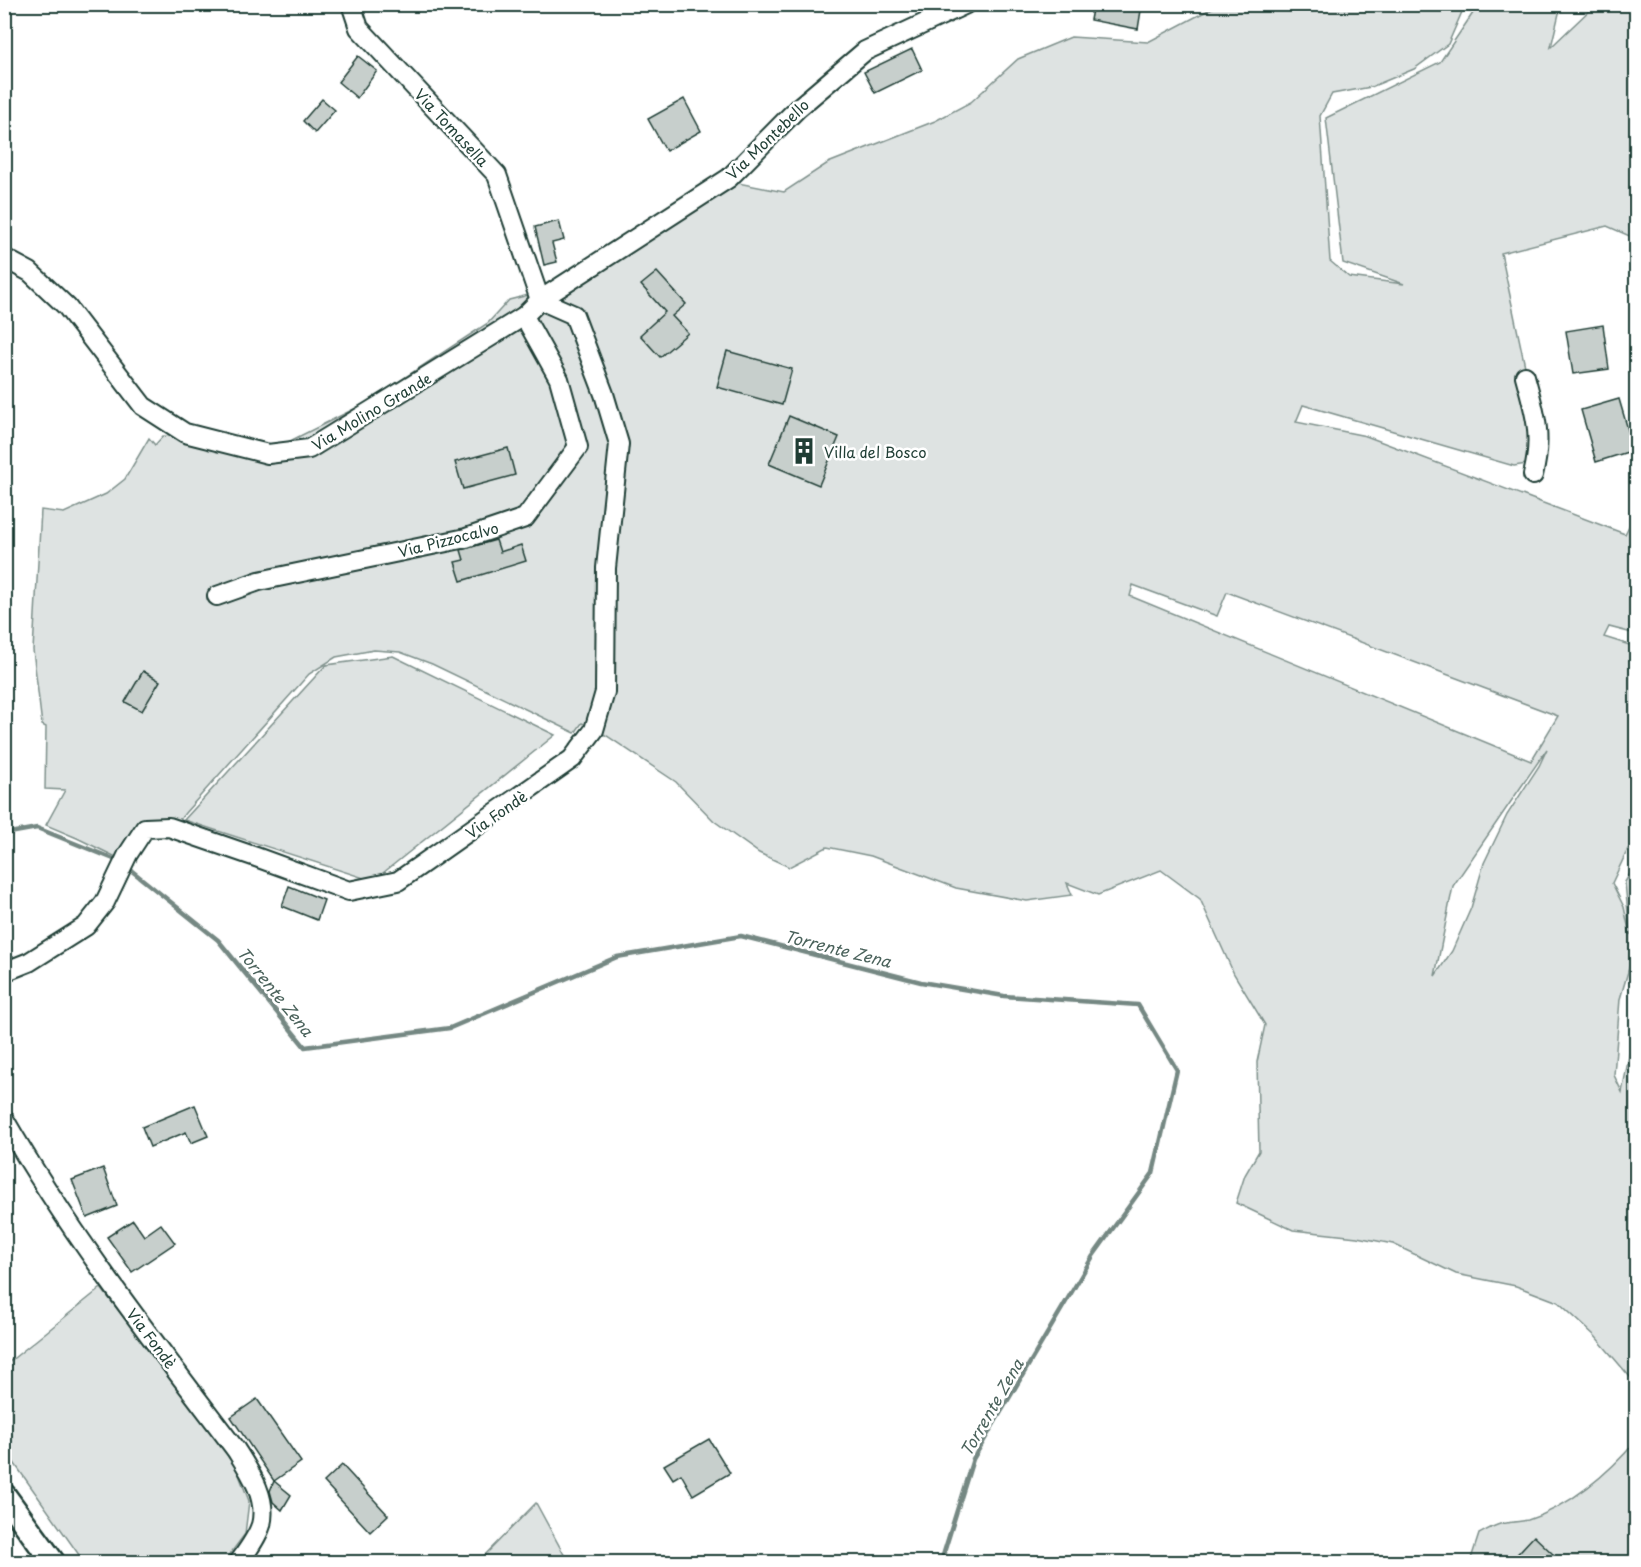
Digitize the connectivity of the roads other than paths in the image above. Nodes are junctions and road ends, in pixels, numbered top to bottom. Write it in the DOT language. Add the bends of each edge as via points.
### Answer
graph roads {
  1 [pos="351,4"];
  2 [pos="966,4"];
  3 [pos="4,258"];
  4 [pos="540,300"];
  5 [pos="524,316"];
  6 [pos="1525,376"];
  7 [pos="1533,475"];
  8 [pos="217,596"];
  9 [pos="4,972"];
  10 [pos="4,1119"];
  11 [pos="4,1495"];
  12 [pos="53,1563"];
  13 [pos="239,1563"];
  1 -- 4 [label="street, Via Tomasella" via="359,27 497,175"];
  2 -- 4 [label="street, Via Montebello" via="865,51 798,108 729,178"];
  3 -- 5 [label="street, Via Molino Grande" via="30,272 67,307 143,406 185,433 268,454 309,450"];
  4 -- 5 [label="street, Via Molino Grande"];
  4 -- 9 [label="street, Via Fondè" via="574,315 619,444 606,568 605,692 594,730 578,752 555,773 398,882 348,891 169,827 145,828 105,902 86,926 29,962"];
  5 -- 8 [label="street, Via Pizzocalvo" via="559,379 578,447 525,518 466,538 259,581"];
  6 -- 7 [label="street" via="1539,437"];
  10 -- 13 [label="street, Via Fondè" via="112,1284 253,1476 263,1504 261,1526"];
  11 -- 12 [label="main road"];
}
